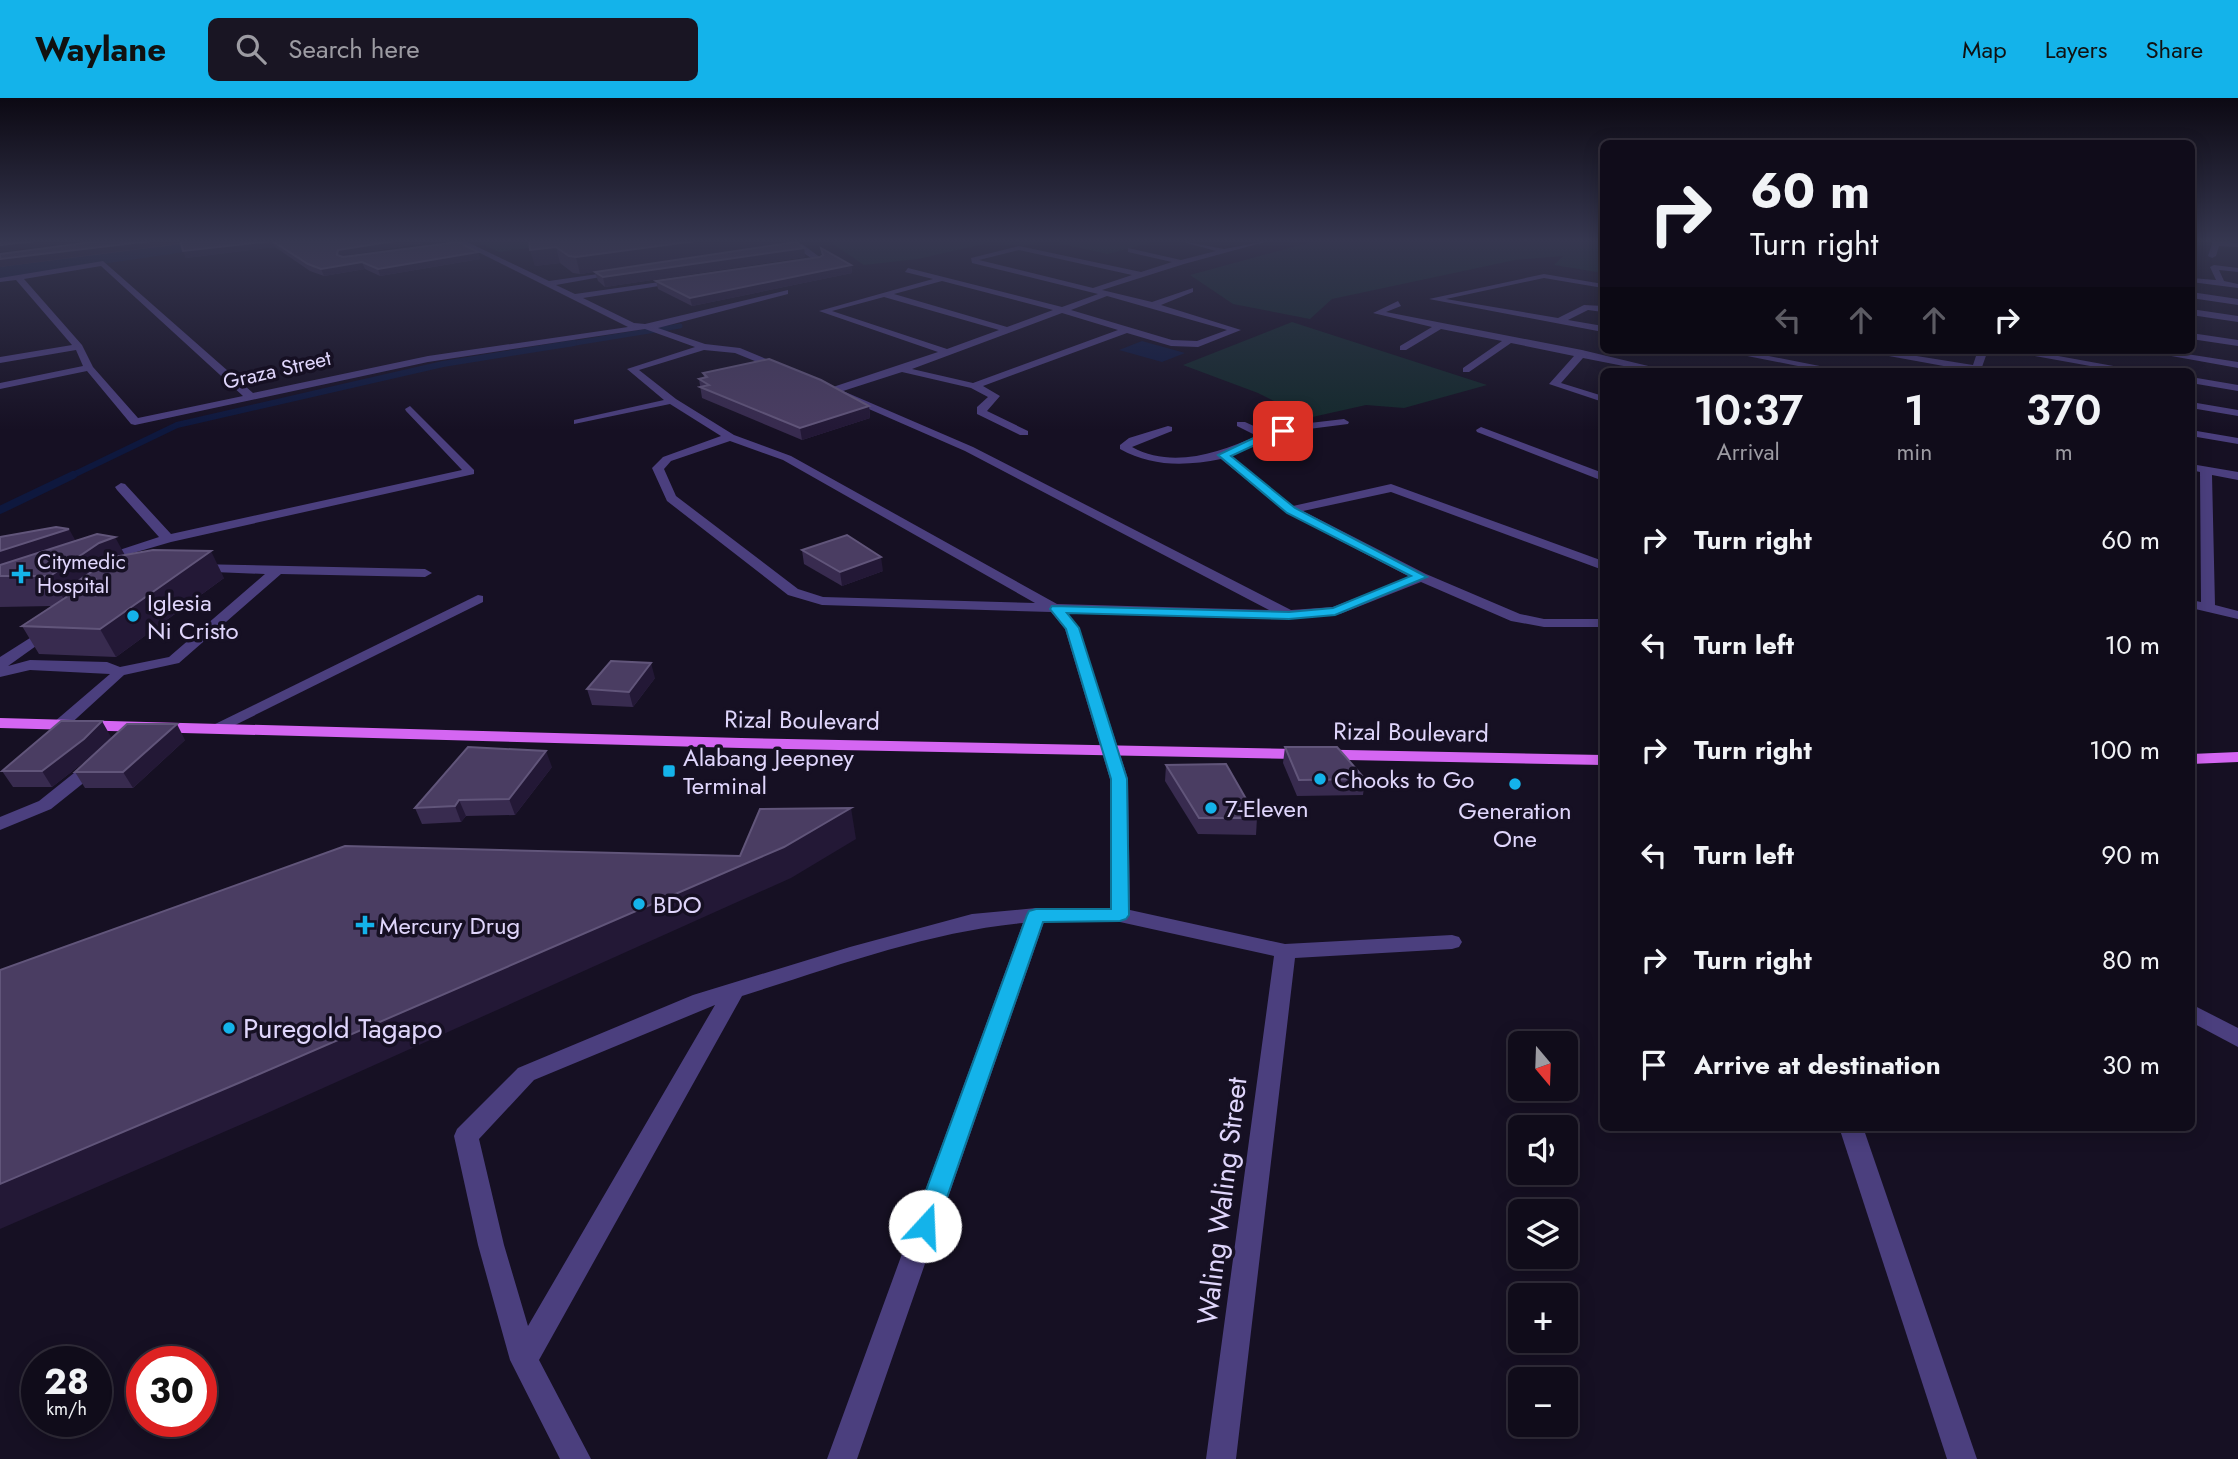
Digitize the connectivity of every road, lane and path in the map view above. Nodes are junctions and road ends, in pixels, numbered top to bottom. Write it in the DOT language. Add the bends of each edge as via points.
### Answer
graph roads {
  1 [pos="41,304"];
  2 [pos="148,304"];
  3 [pos="587,304"];
  4 [pos="742,304"];
  5 [pos="853,304"];
  6 [pos="916,304"];
  7 [pos="1037,304"];
  8 [pos="1076,304"];
  9 [pos="1147,304"];
  10 [pos="1157,304"];
  11 [pos="1398,304"];
  12 [pos="1459,304"];
  13 [pos="1153,305"];
  14 [pos="1059,309"];
  15 [pos="1600,309"];
  16 [pos="2195,313"];
  17 [pos="2238,319"];
  18 [pos="1560,321"];
  19 [pos="1439,326"];
  20 [pos="650,328"];
  21 [pos="1600,328"];
  22 [pos="1128,329"];
  23 [pos="1008,330"];
  24 [pos="2195,337"];
  25 [pos="1511,339"];
  26 [pos="2238,343"];
  27 [pos="704,346"];
  28 [pos="79,347"];
  29 [pos="1403,348"];
  30 [pos="946,352"];
  31 [pos="1582,353"];
  32 [pos="1744,354"];
  33 [pos="1884,354"];
  34 [pos="2032,354"];
  35 [pos="2168,354"];
  36 [pos="0,360"];
  37 [pos="2238,365"];
  38 [pos="89,368"];
  39 [pos="1650,368"];
  40 [pos="1823,368"];
  41 [pos="1964,368"];
  42 [pos="2118,368"];
  43 [pos="902,369"];
  44 [pos="1466,370"];
  45 [pos="799,376"];
  46 [pos="2195,381"];
  47 [pos="0,386"];
  48 [pos="974,386"];
  49 [pos="2238,388"];
  50 [pos="250,396"];
  51 [pos="1600,398"];
  52 [pos="672,401"];
  53 [pos="2195,406"];
  54 [pos="410,409"];
  55 [pos="2238,413"];
  56 [pos="578,422"];
  57 [pos="1344,422"];
  58 [pos="1241,424"];
  59 [pos="1168,429"];
  60 [pos="1481,430"];
  61 [pos="1024,433"];
  62 [pos="2195,434"];
  63 [pos="1266,436"];
  64 [pos="730,437"];
  65 [pos="2238,441"];
  66 [pos="1223,455"];
  67 [pos="2195,468"];
  68 [pos="2206,470"];
  69 [pos="1600,476"];
  70 [pos="2238,476"];
  71 [pos="121,486"];
  72 [pos="1291,510"];
  73 [pos="168,539"];
  74 [pos="94,560"];
  75 [pos="1600,565"];
  76 [pos="185,568"];
  77 [pos="278,570"];
  78 [pos="425,573"];
  79 [pos="1421,577"];
  80 [pos="478,599"];
  81 [pos="2195,605"];
  82 [pos="1056,609"];
  83 [pos="2208,610"];
  84 [pos="1289,615"];
  85 [pos="2238,615"];
  86 [pos="66,617"];
  87 [pos="1600,623"];
  88 [pos="1,669"];
  89 [pos="119,673"];
  90 [pos="0,723"];
  91 [pos="60,725"];
  92 [pos="135,726"];
  93 [pos="217,727"];
  94 [pos="1108,750"];
  95 [pos="2238,757"];
  96 [pos="2195,759"];
  97 [pos="1600,760"];
  98 [pos="0,824"];
  99 [pos="1036,915"];
  100 [pos="1120,915"];
  101 [pos="1452,942"];
  102 [pos="1285,951"];
  103 [pos="734,990"];
  104 [pos="2195,1014"];
  105 [pos="2238,1038"];
  106 [pos="1852,1131"];
  107 [pos="524,1360"];
  108 [pos="576,1459"];
  109 [pos="842,1459"];
  110 [pos="1221,1459"];
  111 [pos="1962,1459"];
  1 -- 28 [label="street"];
  2 -- 50 [label="street"];
  3 -- 20 [label="street" via="632,325"];
  4 -- 20 [label="street, Graza Street"];
  5 -- 30 [label="street" via="823,311"];
  6 -- 23 [label="street"];
  7 -- 14 [label="street"];
  8 -- 14 [label="street"];
  9 -- 13 [label="street"];
  10 -- 13 [label="street"];
  11 -- 19 [label="street" via="1377,313"];
  12 -- 18 [label="street"];
  13 -- 22 [label="street" via="1236,330 1191,345"];
  14 -- 22 [label="street"];
  14 -- 23 [label="street"];
  15 -- 18 [label="street" via="1587,307"];
  16 -- 17 [label="street"];
  18 -- 21 [label="street"];
  19 -- 25 [label="street"];
  19 -- 29 [label="street"];
  20 -- 27 [label="street"];
  20 -- 50 [label="street, Graza Street" via="428,359"];
  22 -- 48 [label="street"];
  23 -- 30 [label="street"];
  24 -- 26 [label="street"];
  25 -- 31 [label="street"];
  25 -- 44 [label="street"];
  27 -- 45 [label="street" via="737,350"];
  27 -- 52 [label="street" via="632,369"];
  28 -- 36 [label="street"];
  28 -- 38 [label="street"];
  30 -- 43 [label="street"];
  31 -- 39 [label="street"];
  31 -- 51 [label="street" via="1554,384"];
  32 -- 40 [label="street"];
  33 -- 41 [label="street"];
  34 -- 42 [label="street"];
  35 -- 37 [label="street"];
  38 -- 47 [label="street"];
  38 -- 50 [label="street, Graza Street" via="135,422"];
  43 -- 48 [label="street"];
  43 -- 84 [label="street" via="828,388 969,449"];
  46 -- 49 [label="street"];
  48 -- 61 [label="street" via="995,396 981,412"];
  52 -- 56 [label="street"];
  52 -- 64 [label="street"];
  53 -- 55 [label="street"];
  54 -- 73 [label="street" via="471,472"];
  57 -- 63 [label="street"];
  58 -- 63 [label="street"];
  59 -- 66 [label="street" via="1124,447 1133,454 1177,460"];
  60 -- 69 [label="street"];
  62 -- 65 [label="street"];
  63 -- 66 [label="street"];
  64 -- 82 [label="street" via="787,458"];
  64 -- 82 [label="street" via="667,459 658,468 671,498 793,592 822,601"];
  66 -- 72 [label="street"];
  67 -- 68 [label="street"];
  68 -- 70 [label="street"];
  68 -- 83 [label="street"];
  71 -- 73 [label="street"];
  72 -- 75 [label="street" via="1391,488"];
  72 -- 79 [label="street"];
  73 -- 74 [label="street"];
  76 -- 77 [label="street"];
  77 -- 78 [label="street"];
  77 -- 89 [label="street" via="174,660"];
  79 -- 84 [label="street" via="1335,611"];
  79 -- 87 [label="street" via="1516,618"];
  80 -- 93 [label="street"];
  81 -- 83 [label="street"];
  82 -- 84 [label="street"];
  82 -- 94 [label="street" via="1072,628"];
  83 -- 85 [label="street"];
  86 -- 88 [label="street"];
  88 -- 89 [label="street" via="107,667"];
  89 -- 91 [label="street"];
  90 -- 91 [label="main road, Rizal Boulevard"];
  91 -- 92 [label="main road, Rizal Boulevard"];
  92 -- 93 [label="main road, Rizal Boulevard"];
  92 -- 98 [label="street" via="45,805"];
  93 -- 94 [label="main road, Rizal Boulevard"];
  94 -- 97 [label="main road, Rizal Boulevard"];
  94 -- 100 [label="street" via="1119,779"];
  95 -- 96 [label="main road"];
  99 -- 100 [label="street"];
  99 -- 103 [label="street" via="972,921"];
  99 -- 109 [label="street"];
  100 -- 102 [label="street"];
  101 -- 102 [label="street"];
  102 -- 110 [label="street, Waling Waling Street"];
  103 -- 107 [label="street"];
  103 -- 107 [label="street" via="526,1074 466,1136"];
  104 -- 105 [label="street"];
  106 -- 111 [label="street"];
  107 -- 108 [label="street"];
}
